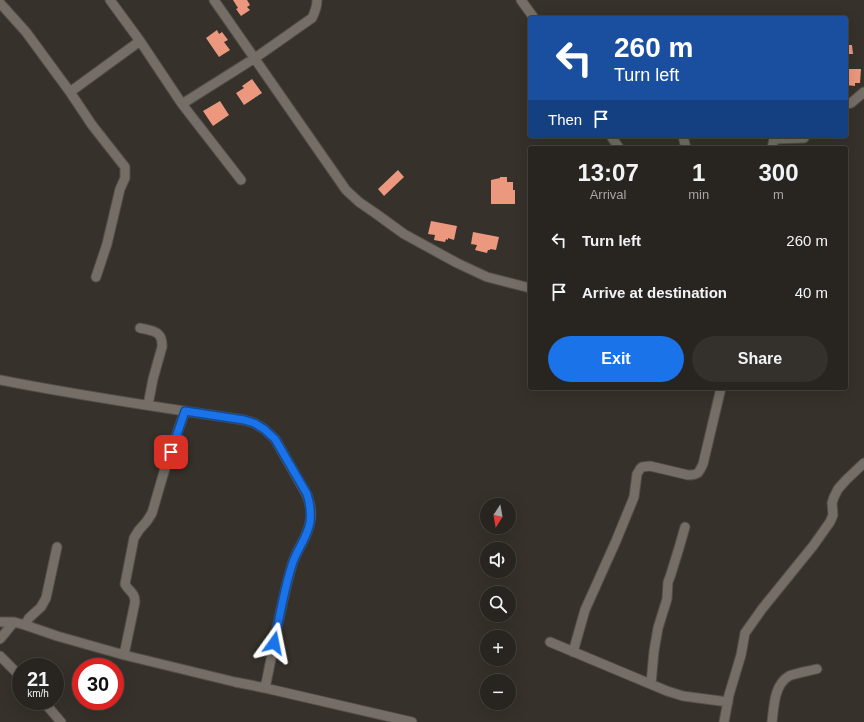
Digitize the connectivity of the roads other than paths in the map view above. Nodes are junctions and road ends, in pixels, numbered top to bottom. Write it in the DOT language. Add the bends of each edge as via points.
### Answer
graph roads {
  1 [pos="110,0"];
  2 [pos="214,0"];
  3 [pos="317,0"];
  4 [pos="521,0"];
  5 [pos="0,3"];
  6 [pos="533,16"];
  7 [pos="140,41"];
  8 [pos="255,58"];
  9 [pos="70,92"];
  10 [pos="864,92"];
  11 [pos="848,103"];
  12 [pos="182,104"];
  13 [pos="240,180"];
  14 [pos="96,277"];
  15 [pos="528,288"];
  16 [pos="140,328"];
  17 [pos="0,380"];
  18 [pos="721,390"];
  19 [pos="148,405"];
  20 [pos="185,411"];
  21 [pos="864,463"];
  22 [pos="685,527"];
  23 [pos="57,547"];
  24 [pos="0,622"];
  25 [pos="14,622"];
  26 [pos="25,625"];
  27 [pos="0,639"];
  28 [pos="550,642"];
  29 [pos="573,652"];
  30 [pos="124,655"];
  31 [pos="0,656"];
  32 [pos="12,668"];
  33 [pos="817,669"];
  34 [pos="651,684"];
  35 [pos="265,688"];
  36 [pos="728,702"];
  37 [pos="51,710"];
  38 [pos="61,722"];
  39 [pos="412,722"];
  40 [pos="724,722"];
  41 [pos="772,722"];
  1 -- 7 [label="street"];
  2 -- 8 [label="street"];
  3 -- 8 [label="street" via="312,18"];
  4 -- 6 [label="street"];
  5 -- 9 [label="street" via="26,32"];
  7 -- 9 [label="street"];
  7 -- 12 [label="street"];
  8 -- 12 [label="street"];
  8 -- 15 [label="street" via="346,190 359,202 404,234 457,263 486,277"];
  9 -- 14 [label="street" via="125,171"];
  10 -- 11 [label="street"];
  12 -- 13 [label="street"];
  16 -- 19 [label="street" via="155,332 162,338"];
  17 -- 19 [label="street"];
  18 -- 29 [label="street" via="703,464 698,474 688,475 650,466 642,467 637,474 634,497 585,610"];
  19 -- 20 [label="street"];
  20 -- 30 [label="street" via="152,513 134,538 124,581 134,595 135,602"];
  20 -- 35 [label="street" via="244,420 264,429 275,439 307,494 310,524 293,563"];
  21 -- 36 [label="street" via="838,489 832,504 833,515 830,522 745,633 742,655"];
  22 -- 34 [label="street" via="668,582 667,599 658,628"];
  23 -- 26 [label="street" via="46,598"];
  24 -- 25 [label="street"];
  25 -- 26 [label="street"];
  25 -- 27 [label="street"];
  26 -- 30 [label="street"];
  28 -- 29 [label="street"];
  29 -- 34 [label="street"];
  30 -- 35 [label="street"];
  31 -- 32 [label="street"];
  33 -- 41 [label="street" via="794,674 783,682 776,691"];
  34 -- 36 [label="street" via="683,696"];
  35 -- 39 [label="street"];
  36 -- 40 [label="street"];
  37 -- 38 [label="street"];
}
